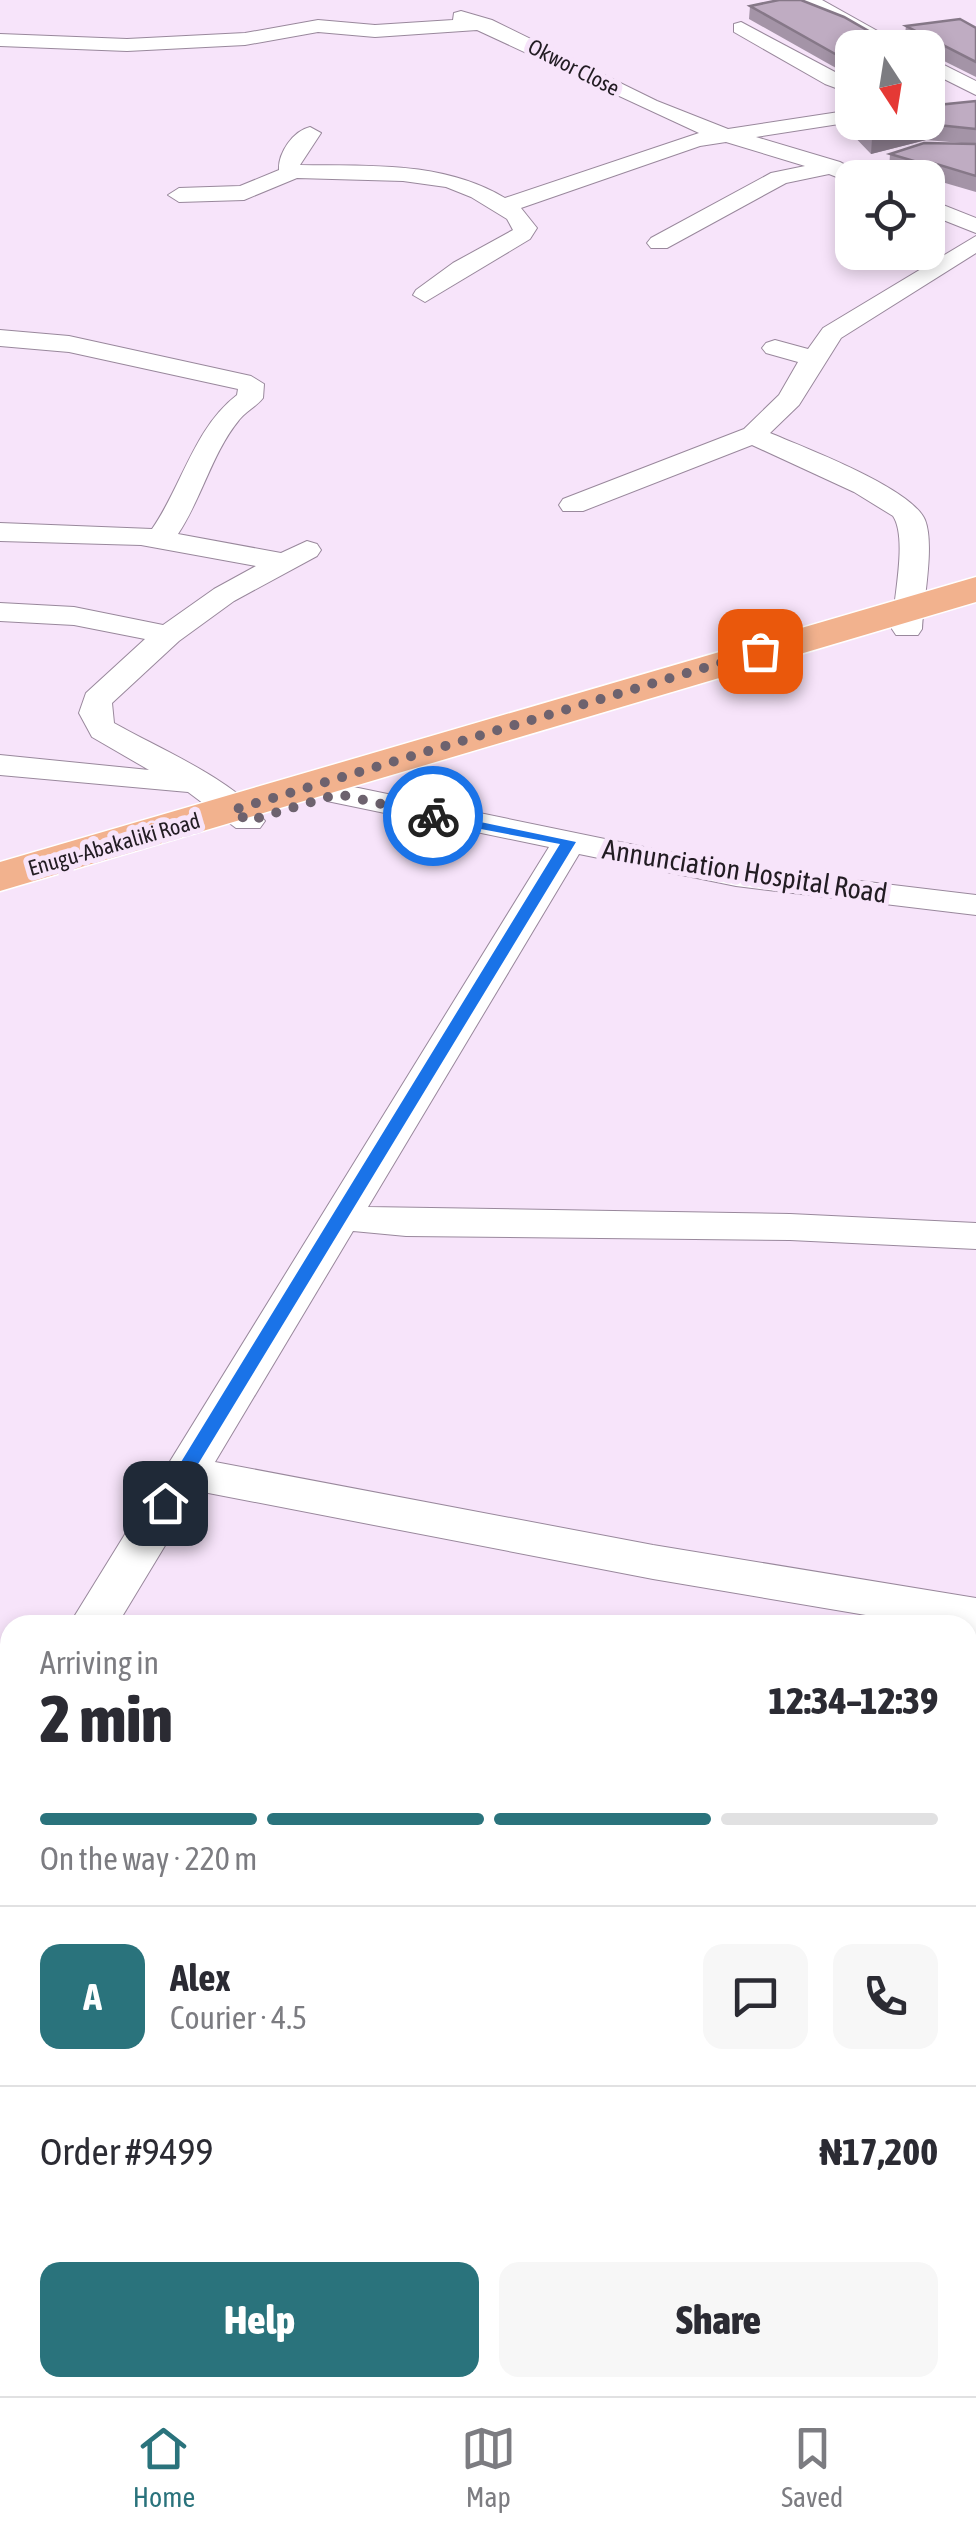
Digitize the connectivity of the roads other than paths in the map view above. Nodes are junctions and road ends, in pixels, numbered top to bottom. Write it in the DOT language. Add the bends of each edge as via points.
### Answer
graph roads {
  1 [pos="807,0"];
  2 [pos="439,6"];
  3 [pos="484,24"];
  4 [pos="741,28"];
  5 [pos="864,30"];
  6 [pos="0,40"];
  7 [pos="945,79"];
  8 [pos="835,81"];
  9 [pos="974,100"];
  10 [pos="835,118"];
  11 [pos="310,133"];
  12 [pos="722,134"];
  13 [pos="835,168"];
  14 [pos="294,171"];
  15 [pos="835,174"];
  16 [pos="179,195"];
  17 [pos="504,206"];
  18 [pos="945,213"];
  19 [pos="976,226"];
  20 [pos="976,242"];
  21 [pos="658,243"];
  22 [pos="425,295"];
  23 [pos="0,338"];
  24 [pos="775,348"];
  25 [pos="814,358"];
  26 [pos="753,435"];
  27 [pos="574,505"];
  28 [pos="0,532"];
  29 [pos="160,539"];
  30 [pos="976,589"];
  31 [pos="976,609"];
  32 [pos="0,612"];
  33 [pos="907,619"];
  34 [pos="168,635"];
  35 [pos="0,765"];
  36 [pos="195,783"];
  37 [pos="338,794"];
  38 [pos="241,816"];
  39 [pos="569,842"];
  40 [pos="0,877"];
  41 [pos="0,893"];
  42 [pos="976,906"];
  43 [pos="339,1217"];
  44 [pos="976,1236"];
  45 [pos="183,1472"];
  46 [pos="98,1615"];
  47 [pos="970,1615"];
  1 -- 5 [label="street"];
  2 -- 3 [label="street, Okwor Close"];
  3 -- 6 [label="street" via="318,26 245,39 128,45"];
  3 -- 12 [label="street, Okwor Close"];
  4 -- 8 [label="street"];
  7 -- 9 [label="street"];
  10 -- 12 [label="street"];
  11 -- 14 [label="street" via="291,156"];
  12 -- 13 [label="street, Okwor Close"];
  12 -- 17 [label="street"];
  14 -- 16 [label="street" via="244,193"];
  14 -- 17 [label="street" via="355,164 451,182"];
  15 -- 21 [label="street" via="780,178"];
  17 -- 22 [label="street" via="525,228 522,234"];
  18 -- 19 [label="street"];
  20 -- 25 [label="street" via="832,334"];
  23 -- 29 [label="street" via="85,342 251,384 250,398 230,414"];
  24 -- 25 [label="street"];
  25 -- 26 [label="street" via="790,399"];
  26 -- 27 [label="street"];
  26 -- 33 [label="street" via="902,509 911,521"];
  28 -- 29 [label="street"];
  29 -- 34 [label="street" via="295,556 224,594"];
  30 -- 33 [label="highway, Enugu-Abakaliki Road"];
  31 -- 33 [label="highway, Enugu-Abakaliki Road"];
  32 -- 34 [label="street" via="74,616"];
  33 -- 37 [label="highway, Enugu-Abakaliki Road"];
  33 -- 38 [label="highway, Enugu-Abakaliki Road"];
  34 -- 36 [label="street" via="97,700 94,719"];
  35 -- 36 [label="street"];
  36 -- 38 [label="street"];
  37 -- 38 [label="highway, Enugu-Abakaliki Road"];
  37 -- 39 [label="street, Annunciation Hospital Road"];
  38 -- 40 [label="highway, Enugu-Abakaliki Road"];
  38 -- 41 [label="highway, Enugu-Abakaliki Road"];
  39 -- 42 [label="street, Annunciation Hospital Road" via="736,876"];
  39 -- 43 [label="street"];
  43 -- 44 [label="street"];
  43 -- 45 [label="street"];
  45 -- 46 [label="street"];
  45 -- 47 [label="street"];
}
